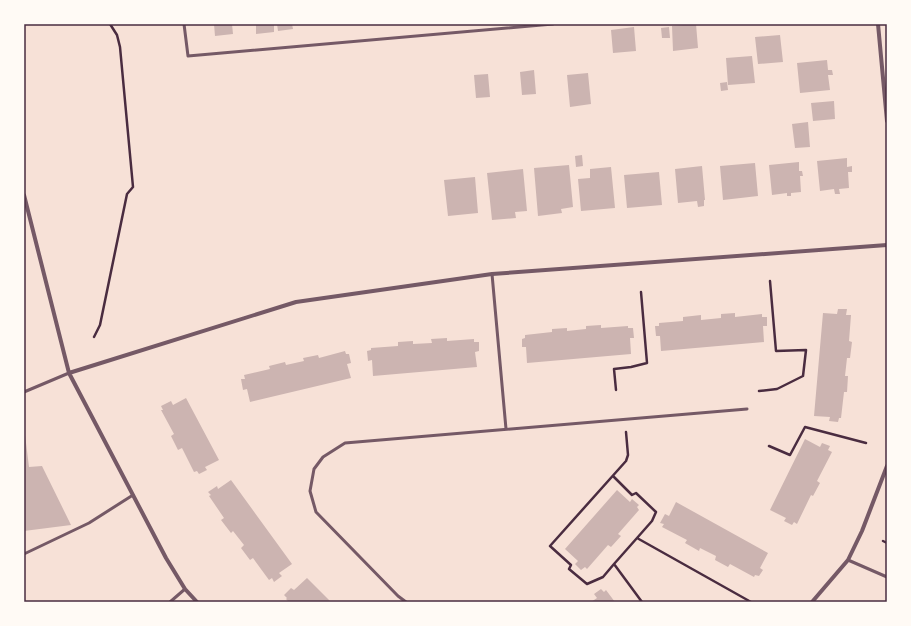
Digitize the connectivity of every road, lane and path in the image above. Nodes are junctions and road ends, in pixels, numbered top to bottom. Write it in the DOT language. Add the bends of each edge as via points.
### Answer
graph roads {
  1 [pos="110,24"];
  2 [pos="184,24"];
  3 [pos="552,24"];
  4 [pos="878,24"];
  5 [pos="887,121"];
  6 [pos="24,195"];
  7 [pos="887,245"];
  8 [pos="492,274"];
  9 [pos="770,281"];
  10 [pos="641,292"];
  11 [pos="94,337"];
  12 [pos="69,373"];
  13 [pos="616,390"];
  14 [pos="759,391"];
  15 [pos="24,392"];
  16 [pos="747,409"];
  17 [pos="625,419"];
  18 [pos="506,429"];
  19 [pos="866,443"];
  20 [pos="769,446"];
  21 [pos="887,466"];
  22 [pos="612,476"];
  23 [pos="133,495"];
  24 [pos="637,538"];
  25 [pos="884,541"];
  26 [pos="887,543"];
  27 [pos="24,554"];
  28 [pos="848,560"];
  29 [pos="614,564"];
  30 [pos="887,577"];
  31 [pos="185,590"];
  32 [pos="170,602"];
  33 [pos="197,602"];
  34 [pos="406,602"];
  35 [pos="642,602"];
  36 [pos="751,602"];
  37 [pos="812,602"];
  1 -- 11 [label="path" via="117,35 120,48 133,187 128,194 100,325"];
  2 -- 3 [label="lane" via="188,56"];
  4 -- 5 [label="street"];
  6 -- 12 [label="street"];
  7 -- 8 [label="street"];
  8 -- 12 [label="street" via="296,302"];
  8 -- 18 [label="lane"];
  9 -- 14 [label="path" via="776,352 806,350 803,376 777,389"];
  10 -- 13 [label="path" via="647,363 614,369"];
  12 -- 15 [label="lane"];
  12 -- 23 [label="street"];
  16 -- 17 [label="lane"];
  17 -- 18 [label="lane"];
  17 -- 22 [label="path" via="628,455 626,461"];
  18 -- 34 [label="lane" via="345,443 323,457 314,470 310,491 316,512"];
  19 -- 20 [label="path" via="805,427 790,455"];
  21 -- 28 [label="street"];
  22 -- 24 [label="path" via="632,495 636,493 656,512 652,521"];
  22 -- 29 [label="path" via="550,546 571,565 569,569 587,584 603,577"];
  23 -- 27 [label="lane" via="89,523"];
  23 -- 31 [label="street"];
  24 -- 29 [label="path"];
  24 -- 36 [label="path"];
  25 -- 26 [label="path"];
  28 -- 30 [label="lane"];
  28 -- 37 [label="street"];
  29 -- 35 [label="path"];
  31 -- 32 [label="lane"];
  31 -- 33 [label="street"];
}
